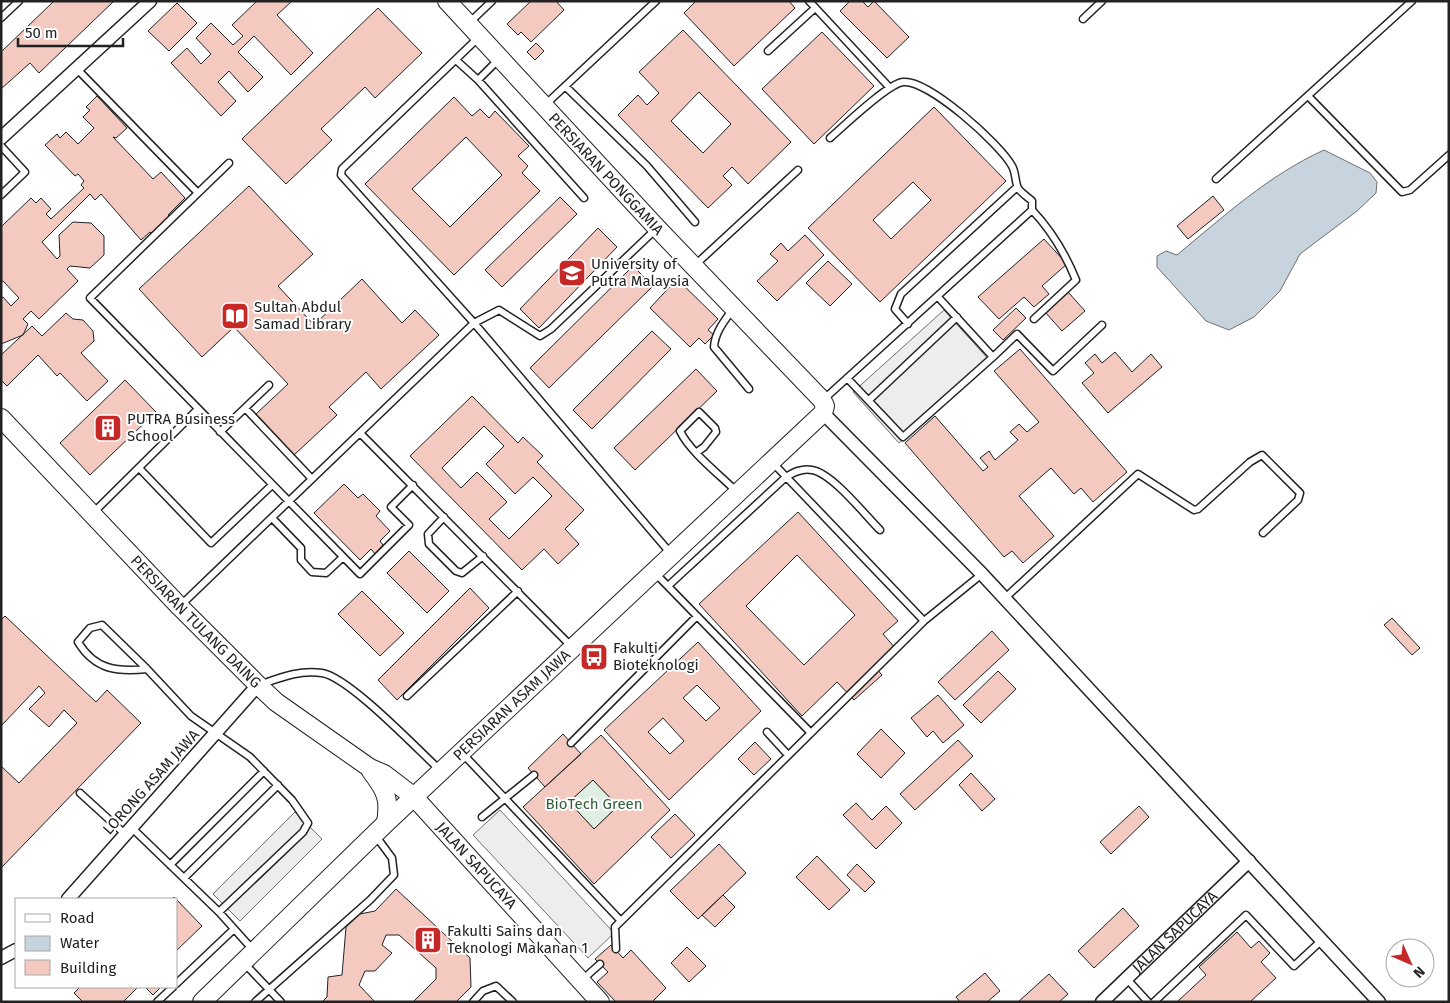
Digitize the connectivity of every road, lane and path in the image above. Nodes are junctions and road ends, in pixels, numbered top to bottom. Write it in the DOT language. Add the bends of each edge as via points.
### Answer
graph roads {
  1 [pos="19,1"];
  2 [pos="150,1"];
  3 [pos="447,1"];
  4 [pos="492,1"];
  5 [pos="656,1"];
  6 [pos="809,1"];
  7 [pos="1102,1"];
  8 [pos="1412,1"];
  9 [pos="815,8"];
  10 [pos="1,18"];
  11 [pos="1083,19"];
  12 [pos="474,30"];
  13 [pos="768,51"];
  14 [pos="500,58"];
  15 [pos="456,60"];
  16 [pos="77,69"];
  17 [pos="478,80"];
  18 [pos="565,86"];
  19 [pos="890,88"];
  20 [pos="1309,97"];
  21 [pos="543,107"];
  22 [pos="1,138"];
  23 [pos="830,138"];
  24 [pos="1,146"];
  25 [pos="1449,155"];
  26 [pos="229,164"];
  27 [pos="798,170"];
  28 [pos="1216,179"];
  29 [pos="1017,187"];
  30 [pos="198,193"];
  31 [pos="1,195"];
  32 [pos="584,198"];
  33 [pos="1032,210"];
  34 [pos="696,222"];
  35 [pos="657,228"];
  36 [pos="693,267"];
  37 [pos="938,297"];
  38 [pos="733,308"];
  39 [pos="957,317"];
  40 [pos="1034,319"];
  41 [pos="474,323"];
  42 [pos="908,324"];
  43 [pos="1102,325"];
  44 [pos="993,356"];
  45 [pos="846,378"];
  46 [pos="269,385"];
  47 [pos="749,390"];
  48 [pos="869,400"];
  49 [pos="823,406"];
  50 [pos="244,408"];
  51 [pos="198,409"];
  52 [pos="2,421"];
  53 [pos="220,432"];
  54 [pos="360,433"];
  55 [pos="697,452"];
  56 [pos="771,461"];
  57 [pos="139,468"];
  58 [pos="786,477"];
  59 [pos="312,479"];
  60 [pos="272,485"];
  61 [pos="413,485"];
  62 [pos="738,493"];
  63 [pos="288,502"];
  64 [pos="92,514"];
  65 [pos="444,517"];
  66 [pos="272,518"];
  67 [pos="880,530"];
  68 [pos="1263,533"];
  69 [pos="672,555"];
  70 [pos="483,556"];
  71 [pos="343,557"];
  72 [pos="654,572"];
  73 [pos="982,574"];
  74 [pos="668,586"];
  75 [pos="518,591"];
  76 [pos="1004,599"];
  77 [pos="180,606"];
  78 [pos="697,616"];
  79 [pos="924,621"];
  80 [pos="573,648"];
  81 [pos="147,669"];
  82 [pos="258,685"];
  83 [pos="406,696"];
  84 [pos="767,732"];
  85 [pos="216,733"];
  86 [pos="811,733"];
  87 [pos="571,742"];
  88 [pos="462,752"];
  89 [pos="788,755"];
  90 [pos="370,768"];
  91 [pos="264,771"];
  92 [pos="441,771"];
  93 [pos="534,775"];
  94 [pos="278,785"];
  95 [pos="80,793"];
  96 [pos="414,797"];
  97 [pos="507,798"];
  98 [pos="482,816"];
  99 [pos="380,828"];
  100 [pos="129,832"];
  101 [pos="1249,861"];
  102 [pos="170,865"];
  103 [pos="184,878"];
  104 [pos="69,898"];
  105 [pos="219,912"];
  106 [pos="622,921"];
  107 [pos="234,930"];
  108 [pos="1322,940"];
  109 [pos="616,950"];
  110 [pos="15,951"];
  111 [pos="249,957"];
  112 [pos="1,958"];
  113 [pos="600,964"];
  114 [pos="1126,978"];
  115 [pos="581,981"];
  116 [pos="178,982"];
  117 [pos="172,988"];
  118 [pos="269,988"];
  119 [pos="157,1002"];
  120 [pos="202,1002"];
  121 [pos="256,1002"];
  122 [pos="281,1002"];
  123 [pos="473,1002"];
  124 [pos="513,1002"];
  125 [pos="600,1002"];
  126 [pos="1102,1002"];
  127 [pos="1148,1002"];
  128 [pos="1154,1002"];
  129 [pos="1379,1002"];
  1 -- 10 [label="lane"];
  2 -- 16 [label="street"];
  3 -- 12 [label="street, PERSIARAN PONGGAMIA"];
  4 -- 12 [label="lane"];
  5 -- 18 [label="lane"];
  6 -- 9 [label="lane"];
  7 -- 11 [label="lane"];
  8 -- 20 [label="lane"];
  9 -- 13 [label="lane"];
  9 -- 19 [label="lane"];
  12 -- 14 [label="street, PERSIARAN PONGGAMIA"];
  12 -- 15 [label="lane"];
  14 -- 17 [label="lane"];
  14 -- 21 [label="street, PERSIARAN PONGGAMIA"];
  15 -- 17 [label="lane"];
  15 -- 41 [label="lane" via="342,169 340,175"];
  16 -- 22 [label="street"];
  16 -- 30 [label="lane"];
  17 -- 32 [label="lane"];
  18 -- 21 [label="lane"];
  18 -- 34 [label="lane" via="647,166"];
  19 -- 23 [label="lane"];
  19 -- 29 [label="lane" via="902,82 916,83 938,95 995,146 1012,166"];
  20 -- 25 [label="lane" via="1402,192 1410,190"];
  20 -- 28 [label="lane"];
  21 -- 35 [label="street, PERSIARAN PONGGAMIA"];
  24 -- 31 [label="lane" via="25,172"];
  26 -- 30 [label="lane"];
  27 -- 36 [label="lane"];
  29 -- 33 [label="lane" via="1032,202"];
  29 -- 42 [label="lane" via="900,294 895,309"];
  30 -- 51 [label="lane" via="90,298"];
  33 -- 37 [label="lane"];
  33 -- 40 [label="lane" via="1063,250 1076,280"];
  35 -- 36 [label="street, PERSIARAN PONGGAMIA"];
  35 -- 41 [label="lane" via="551,330 540,336 498,310"];
  36 -- 38 [label="street, PERSIARAN PONGGAMIA"];
  37 -- 39 [label="lane"];
  37 -- 42 [label="lane"];
  38 -- 47 [label="lane" via="714,340 714,347"];
  38 -- 49 [label="street, PERSIARAN PONGGAMIA"];
  39 -- 44 [label="lane"];
  39 -- 48 [label="lane"];
  41 -- 54 [label="lane"];
  41 -- 69 [label="lane"];
  42 -- 45 [label="lane"];
  43 -- 44 [label="lane" via="1053,371 1017,334"];
  44 -- 48 [label="lane" via="903,437"];
  45 -- 48 [label="lane"];
  45 -- 49 [label="lane"];
  46 -- 50 [label="lane"];
  49 -- 56 [label="street, PERSIARAN ASAM JAWA"];
  49 -- 73 [label="street"];
  50 -- 53 [label="lane"];
  50 -- 59 [label="lane"];
  51 -- 53 [label="lane"];
  51 -- 57 [label="lane"];
  52 -- 64 [label="street, PERSIARAN TULANG DAING"];
  53 -- 60 [label="lane"];
  54 -- 59 [label="lane"];
  54 -- 61 [label="lane"];
  55 -- 55 [label="lane" via="680,431 699,412 716,432"];
  55 -- 62 [label="lane"];
  56 -- 58 [label="lane"];
  56 -- 62 [label="street, PERSIARAN ASAM JAWA"];
  57 -- 60 [label="lane" via="211,543"];
  57 -- 64 [label="lane"];
  58 -- 67 [label="lane" via="797,470 812,470 826,475"];
  58 -- 74 [label="lane"];
  58 -- 79 [label="lane"];
  59 -- 63 [label="lane"];
  60 -- 63 [label="lane"];
  61 -- 65 [label="lane"];
  61 -- 71 [label="lane" via="391,507 409,525 360,574"];
  62 -- 69 [label="street, PERSIARAN ASAM JAWA"];
  63 -- 66 [label="lane"];
  63 -- 71 [label="lane"];
  64 -- 77 [label="street, PERSIARAN TULANG DAING"];
  65 -- 70 [label="lane"];
  65 -- 70 [label="lane" via="428,534 429,544 456,571 462,572"];
  66 -- 71 [label="lane" via="301,548 301,560 312,572 326,573"];
  66 -- 77 [label="lane"];
  68 -- 76 [label="lane" via="1298,500 1300,493 1262,456 1250,462 1194,510 1138,474"];
  69 -- 72 [label="street, PERSIARAN ASAM JAWA"];
  70 -- 75 [label="lane"];
  72 -- 74 [label="lane"];
  72 -- 80 [label="street, PERSIARAN ASAM JAWA"];
  73 -- 76 [label="street"];
  73 -- 79 [label="lane"];
  74 -- 78 [label="lane"];
  75 -- 80 [label="lane"];
  75 -- 83 [label="lane"];
  76 -- 101 [label="street"];
  77 -- 82 [label="street, PERSIARAN TULANG DAING"];
  78 -- 86 [label="lane"];
  78 -- 87 [label="lane"];
  79 -- 86 [label="lane"];
  80 -- 88 [label="street, PERSIARAN ASAM JAWA"];
  81 -- 81 [label="lane" via="102,625 90,628 78,642 86,653 108,669"];
  81 -- 85 [label="lane" via="191,716"];
  82 -- 85 [label="street, LORONG ASAM JAWA"];
  82 -- 90 [label="street, PERSIARAN TULANG DAING" via="276,702"];
  82 -- 92 [label="lane" via="295,672 328,675 358,693"];
  84 -- 89 [label="lane"];
  85 -- 91 [label="lane"];
  85 -- 100 [label="street, LORONG ASAM JAWA"];
  86 -- 89 [label="lane"];
  88 -- 92 [label="street, PERSIARAN ASAM JAWA"];
  88 -- 97 [label="lane"];
  89 -- 106 [label="lane"];
  90 -- 96 [label="street, PERSIARAN TULANG DAING" via="384,774"];
  90 -- 99 [label="street" via="385,790 388,803"];
  91 -- 94 [label="lane"];
  91 -- 102 [label="lane"];
  92 -- 96 [label="street, PERSIARAN ASAM JAWA"];
  93 -- 97 [label="lane"];
  94 -- 103 [label="lane"];
  94 -- 105 [label="lane" via="306,819 307,827"];
  95 -- 100 [label="lane"];
  96 -- 99 [label="street, PERSIARAN ASAM JAWA"];
  96 -- 115 [label="street, JALAN SAPUCAYA"];
  97 -- 98 [label="lane"];
  97 -- 106 [label="lane"];
  99 -- 111 [label="street, PERSIARAN ASAM JAWA"];
  99 -- 118 [label="lane" via="392,858 394,875"];
  100 -- 102 [label="lane"];
  100 -- 104 [label="street, LORONG ASAM JAWA"];
  101 -- 108 [label="street"];
  101 -- 114 [label="street, JALAN SAPUCAYA"];
  102 -- 103 [label="lane"];
  103 -- 105 [label="lane"];
  105 -- 107 [label="lane"];
  106 -- 109 [label="lane" via="615,927"];
  107 -- 111 [label="lane"];
  107 -- 116 [label="lane"];
  108 -- 128 [label="lane" via="1294,966 1246,915"];
  108 -- 129 [label="street"];
  110 -- 112 [label="street"];
  111 -- 118 [label="lane"];
  111 -- 120 [label="street, PERSIARAN ASAM JAWA"];
  113 -- 115 [label="lane"];
  114 -- 126 [label="street, JALAN SAPUCAYA"];
  114 -- 127 [label="lane"];
  115 -- 125 [label="street, JALAN SAPUCAYA"];
  117 -- 119 [label="lane"];
  118 -- 121 [label="lane"];
  118 -- 122 [label="lane"];
  123 -- 124 [label="lane" via="484,991 496,986"];
}
